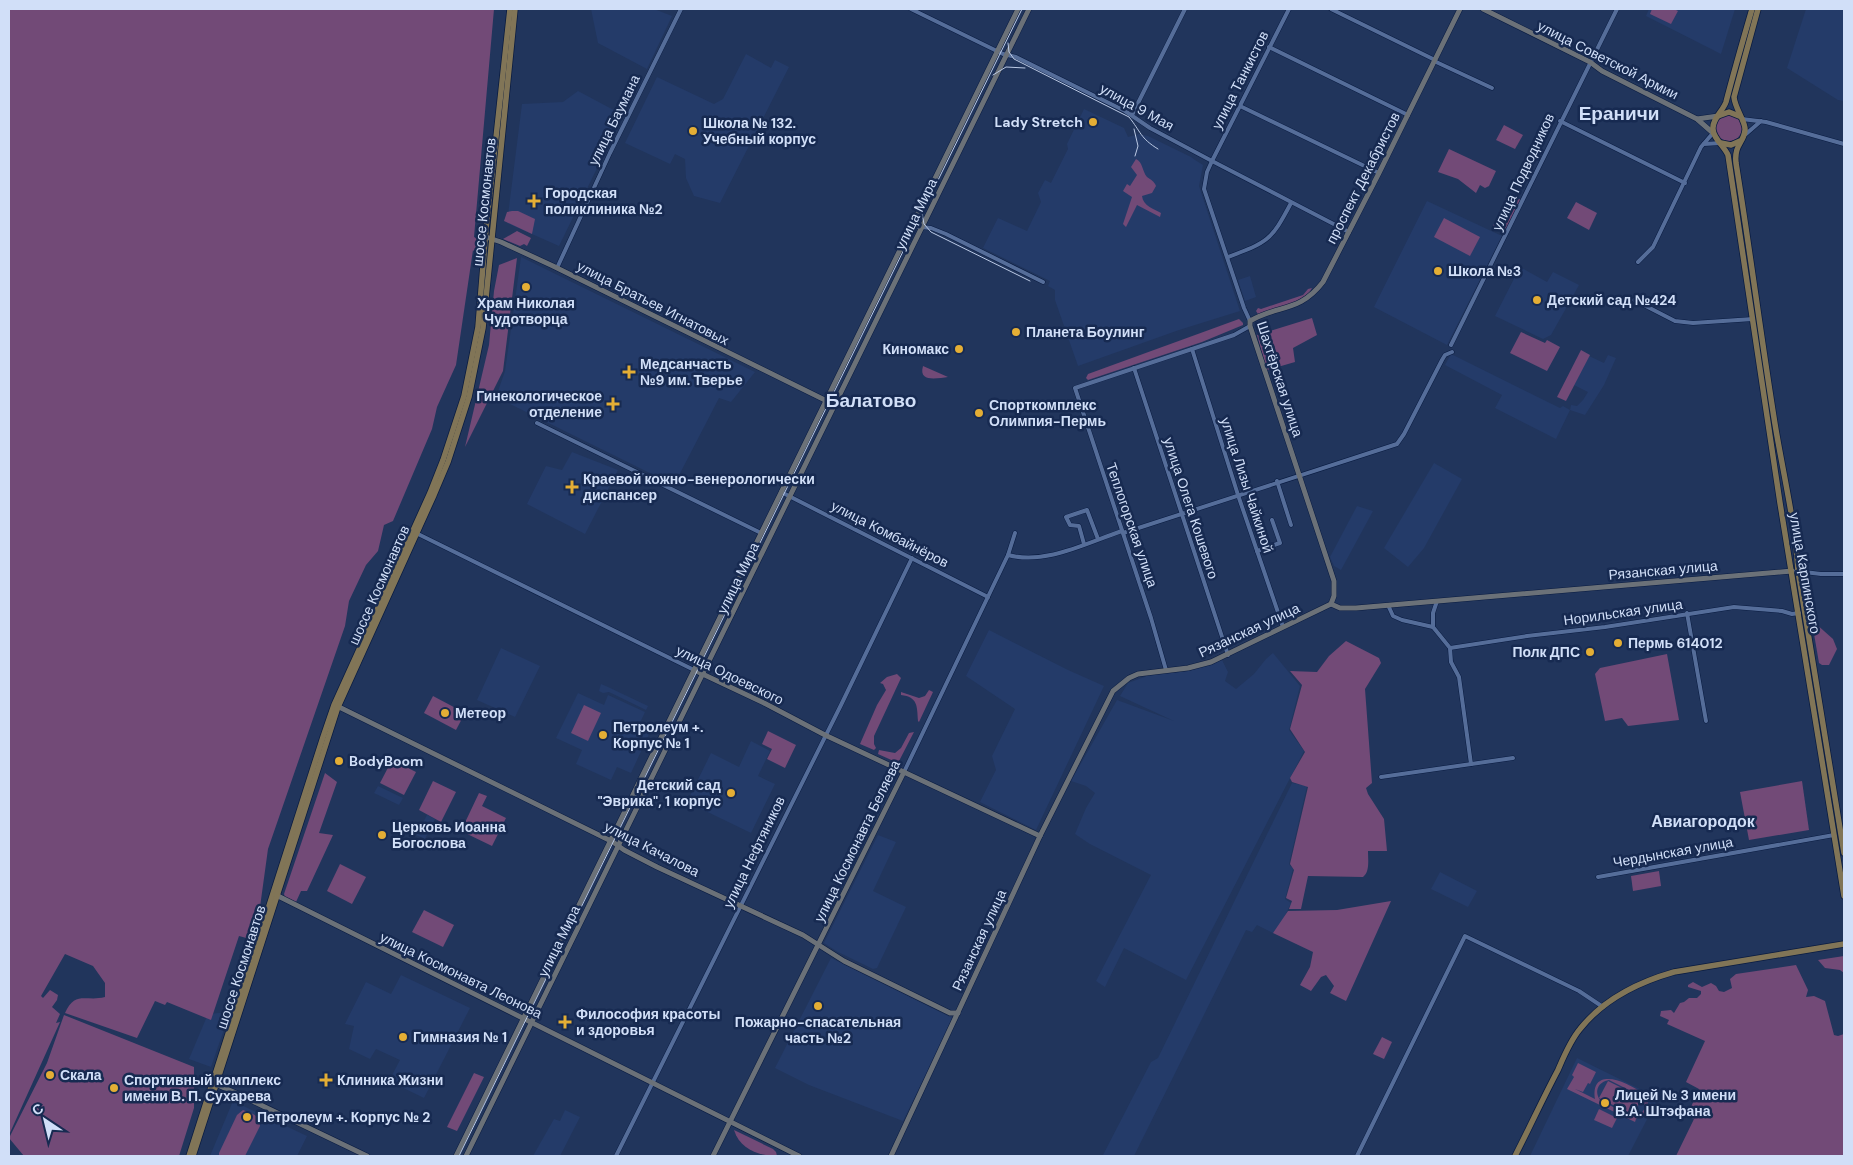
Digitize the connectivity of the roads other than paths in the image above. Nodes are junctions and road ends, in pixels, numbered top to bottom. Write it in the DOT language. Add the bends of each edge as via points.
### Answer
graph roads {
  1 [pos="510,9"];
  2 [pos="515,9"];
  3 [pos="681,9"];
  4 [pos="911,9"];
  5 [pos="1018,9"];
  6 [pos="1029,9"];
  7 [pos="1185,9"];
  8 [pos="1289,9"];
  9 [pos="1331,9"];
  10 [pos="1460,9"];
  11 [pos="1483,9"];
  12 [pos="1617,9"];
  13 [pos="1752,9"];
  14 [pos="1758,9"];
  15 [pos="1269,47"];
  16 [pos="997,51"];
  17 [pos="1007,55"];
  18 [pos="1434,60"];
  19 [pos="1590,62"];
  20 [pos="1492,88"];
  21 [pos="1240,106"];
  22 [pos="1132,115"];
  23 [pos="1408,115"];
  24 [pos="1718,116"];
  25 [pos="1741,117"];
  26 [pos="1697,119"];
  27 [pos="1560,121"];
  28 [pos="1761,121"];
  29 [pos="1713,133"];
  30 [pos="1742,138"];
  31 [pos="1721,143"];
  32 [pos="1704,144"];
  33 [pos="1844,144"];
  34 [pos="1212,162"];
  35 [pos="1379,173"];
  36 [pos="1685,183"];
  37 [pos="1291,203"];
  38 [pos="912,226"];
  39 [pos="923,226"];
  40 [pos="1350,232"];
  41 [pos="489,237"];
  42 [pos="1750,251"];
  43 [pos="1743,254"];
  44 [pos="1228,257"];
  45 [pos="1638,262"];
  46 [pos="557,268"];
  47 [pos="1042,282"];
  48 [pos="1634,300"];
  49 [pos="1760,318"];
  50 [pos="1753,319"];
  51 [pos="1250,324"];
  52 [pos="1451,345"];
  53 [pos="1192,349"];
  54 [pos="1452,352"];
  55 [pos="1134,368"];
  56 [pos="1075,388"];
  57 [pos="826,401"];
  58 [pos="835,405"];
  59 [pos="537,423"];
  60 [pos="1299,474"];
  61 [pos="1277,481"];
  62 [pos="781,492"];
  63 [pos="1238,494"];
  64 [pos="790,496"];
  65 [pos="1788,496"];
  66 [pos="1779,498"];
  67 [pos="1181,514"];
  68 [pos="1272,520"];
  69 [pos="1291,525"];
  70 [pos="414,532"];
  71 [pos="1122,532"];
  72 [pos="761,533"];
  73 [pos="1015,533"];
  74 [pos="1098,540"];
  75 [pos="1084,544"];
  76 [pos="1257,551"];
  77 [pos="1008,555"];
  78 [pos="912,558"];
  79 [pos="1795,571"];
  80 [pos="1844,574"];
  81 [pos="988,597"];
  82 [pos="1437,600"];
  83 [pos="1331,604"];
  84 [pos="1388,605"];
  85 [pos="1687,613"];
  86 [pos="1799,613"];
  87 [pos="1283,627"];
  88 [pos="1433,627"];
  89 [pos="1450,648"];
  90 [pos="1228,654"];
  91 [pos="694,670"];
  92 [pos="1166,670"];
  93 [pos="703,674"];
  94 [pos="336,706"];
  95 [pos="1817,709"];
  96 [pos="1706,721"];
  97 [pos="825,735"];
  98 [pos="1513,758"];
  99 [pos="1471,764"];
  100 [pos="904,772"];
  101 [pos="1381,777"];
  102 [pos="1838,835"];
  103 [pos="1040,836"];
  104 [pos="610,841"];
  105 [pos="619,845"];
  106 [pos="1844,853"];
  107 [pos="1598,877"];
  108 [pos="275,895"];
  109 [pos="1844,896"];
  110 [pos="740,905"];
  111 [pos="1844,944"];
  112 [pos="818,945"];
  113 [pos="1603,1007"];
  114 [pos="958,1013"];
  115 [pos="523,1018"];
  116 [pos="532,1023"];
  117 [pos="653,1083"];
  118 [pos="215,1084"];
  119 [pos="730,1122"];
  120 [pos="189,1156"];
  121 [pos="193,1156"];
  122 [pos="367,1156"];
  123 [pos="456,1156"];
  124 [pos="466,1156"];
  125 [pos="616,1156"];
  126 [pos="713,1156"];
  127 [pos="799,1156"];
  128 [pos="892,1156"];
  129 [pos="1357,1156"];
  130 [pos="1515,1156"];
  1 -- 41 [label="main road, шоссе Космонавтов"];
  2 -- 41 [label="main road, шоссе Космонавтов"];
  3 -- 46 [label="street, улица Баумана"];
  4 -- 16 [label="street, улица 9 Мая"];
  5 -- 16 [label="main road, улица Мира"];
  6 -- 17 [label="main road, улица Мира"];
  7 -- 22 [label="street"];
  8 -- 15 [label="street, улица Танкистов"];
  9 -- 18 [label="street"];
  10 -- 18 [label="main road, проспект Декабристов"];
  11 -- 19 [label="main road, улица Советской Армии"];
  12 -- 19 [label="street, улица Подводников"];
  13 -- 24 [label="main road" via="1725,103"];
  14 -- 25 [label="main road, улица Карпинского" via="1735,89 1734,97"];
  15 -- 21 [label="street, улица Танкистов"];
  15 -- 23 [label="street"];
  16 -- 17 [label="street, улица 9 Мая"];
  16 -- 38 [label="main road, улица Мира"];
  17 -- 22 [label="street, улица 9 Мая" via="1016,56"];
  17 -- 39 [label="main road, улица Мира"];
  18 -- 20 [label="street"];
  18 -- 23 [label="main road, проспект Декабристов"];
  19 -- 26 [label="main road, улица Советской Армии"];
  19 -- 27 [label="street, улица Подводников"];
  21 -- 34 [label="street, улица Танкистов"];
  21 -- 35 [label="street"];
  22 -- 34 [label="street, улица 9 Мая"];
  23 -- 35 [label="main road, проспект Декабристов"];
  24 -- 25 [label="main road" via="1729,112"];
  24 -- 26 [label="main road"];
  24 -- 29 [label="main road" via="1713,124"];
  25 -- 28 [label="street"];
  25 -- 30 [label="main road, улица Карпинского" via="1746,127"];
  26 -- 29 [label="main road, улица Советской Армии"];
  27 -- 36 [label="street"];
  27 -- 52 [label="street, улица Подводников"];
  28 -- 30 [label="street"];
  28 -- 33 [label="street"];
  29 -- 31 [label="main road, улица Карпинского"];
  29 -- 32 [label="street"];
  30 -- 31 [label="main road" via="1732,145"];
  30 -- 42 [label="main road, улица Карпинского" via="1735,155"];
  31 -- 32 [label="street"];
  31 -- 43 [label="main road, улица Карпинского" via="1728,155"];
  32 -- 36 [label="street"];
  34 -- 37 [label="street, улица 9 Мая"];
  34 -- 44 [label="street, Шахтёрская улица" via="1204,189"];
  35 -- 40 [label="main road, проспект Декабристов"];
  36 -- 45 [label="street" via="1653,247"];
  37 -- 40 [label="street, улица 9 Мая"];
  37 -- 44 [label="street" via="1272,236 1260,245"];
  38 -- 39 [label="street"];
  38 -- 57 [label="main road, улица Мира"];
  39 -- 47 [label="street" via="946,234"];
  39 -- 58 [label="main road, улица Мира"];
  40 -- 51 [label="main road, проспект Декабристов" via="1312,295 1291,307 1258,316"];
  41 -- 46 [label="main road, улица Братьев Игнатовых"];
  41 -- 70 [label="main road, шоссе Космонавтов" via="478,327 464,396"];
  42 -- 43 [label="main road"];
  42 -- 49 [label="main road, улица Карпинского"];
  43 -- 50 [label="main road, улица Карпинского"];
  44 -- 51 [label="street, Шахтёрская улица"];
  46 -- 57 [label="main road, улица Братьев Игнатовых"];
  48 -- 50 [label="street" via="1675,322"];
  49 -- 50 [label="street"];
  49 -- 65 [label="main road, улица Карпинского"];
  50 -- 66 [label="main road, улица Карпинского"];
  51 -- 53 [label="street, проспект Декабристов" via="1234,335"];
  51 -- 60 [label="main road, Шахтёрская улица"];
  53 -- 55 [label="street, проспект Декабристов"];
  53 -- 63 [label="street, улица Лизы Чайкиной"];
  54 -- 60 [label="street" via="1445,355 1396,444"];
  55 -- 56 [label="street, проспект Декабристов"];
  55 -- 67 [label="street, улица Олега Кошевого"];
  56 -- 71 [label="street, Теплогорская улица"];
  57 -- 58 [label="main road, улица Братьев Игнатовых"];
  57 -- 62 [label="main road, улица Мира"];
  58 -- 64 [label="main road, улица Мира"];
  59 -- 72 [label="street"];
  60 -- 61 [label="street"];
  60 -- 83 [label="main road, Шахтёрская улица" via="1334,581"];
  61 -- 63 [label="street"];
  61 -- 69 [label="street"];
  62 -- 64 [label="street, улица Комбайнёров"];
  62 -- 72 [label="main road, улица Мира"];
  63 -- 67 [label="street"];
  63 -- 76 [label="street, улица Лизы Чайкиной"];
  64 -- 78 [label="street, улица Комбайнёров"];
  64 -- 93 [label="main road, улица Мира"];
  65 -- 66 [label="main road" via="1784,502"];
  65 -- 79 [label="main road, улица Карпинского" via="1795,537"];
  66 -- 79 [label="main road, улица Карпинского"];
  67 -- 71 [label="street"];
  67 -- 90 [label="street, улица Олега Кошевого"];
  68 -- 76 [label="street" via="1280,543"];
  70 -- 91 [label="street, улица Одоевского"];
  70 -- 94 [label="main road, шоссе Космонавтов"];
  71 -- 74 [label="street"];
  71 -- 92 [label="street, Теплогорская улица"];
  72 -- 91 [label="main road, улица Мира"];
  73 -- 77 [label="street, улица Космонавта Беляева"];
  74 -- 75 [label="street"];
  74 -- 75 [label="street" via="1087,510 1066,517 1070,525 1079,526"];
  75 -- 77 [label="street" via="1044,557 1030,559"];
  76 -- 87 [label="street, улица Лизы Чайкиной"];
  77 -- 81 [label="street, улица Космонавта Беляева"];
  78 -- 81 [label="street, улица Комбайнёров"];
  78 -- 97 [label="street, улица Нефтяников"];
  79 -- 80 [label="street"];
  79 -- 82 [label="main road, Рязанская улица"];
  79 -- 86 [label="main road, улица Карпинского"];
  79 -- 95 [label="main road, улица Карпинского"];
  81 -- 100 [label="street, улица Космонавта Беляева"];
  82 -- 84 [label="main road, Рязанская улица"];
  82 -- 88 [label="street"];
  83 -- 84 [label="main road, Рязанская улица" via="1340,608"];
  83 -- 87 [label="main road, Рязанская улица"];
  84 -- 88 [label="street" via="1393,616"];
  85 -- 86 [label="street, Норильская улица" via="1734,607"];
  85 -- 89 [label="street, Норильская улица"];
  85 -- 96 [label="street"];
  86 -- 95 [label="main road, улица Карпинского"];
  87 -- 90 [label="main road, Рязанская улица"];
  88 -- 89 [label="street"];
  89 -- 99 [label="street" via="1451,662 1459,677"];
  90 -- 92 [label="main road, Рязанская улица" via="1200,666"];
  91 -- 93 [label="main road, улица Одоевского"];
  91 -- 104 [label="main road, улица Мира"];
  92 -- 103 [label="main road, Рязанская улица" via="1138,674 1113,691"];
  93 -- 97 [label="main road, улица Одоевского"];
  93 -- 105 [label="main road, улица Мира"];
  94 -- 104 [label="main road, улица Качалова"];
  94 -- 108 [label="main road, шоссе Космонавтов"];
  95 -- 102 [label="main road, улица Карпинского"];
  97 -- 100 [label="main road, улица Одоевского"];
  97 -- 110 [label="street, улица Нефтяников"];
  98 -- 99 [label="street"];
  99 -- 101 [label="street"];
  100 -- 103 [label="main road, улица Одоевского"];
  100 -- 112 [label="main road, улица Космонавта Беляева"];
  102 -- 106 [label="main road, улица Карпинского"];
  102 -- 107 [label="street, Чердынская улица"];
  102 -- 109 [label="main road, улица Карпинского"];
  103 -- 114 [label="main road, Рязанская улица"];
  104 -- 105 [label="main road, улица Качалова"];
  104 -- 115 [label="main road, улица Мира"];
  105 -- 110 [label="main road, улица Качалова" via="657,867"];
  105 -- 116 [label="main road, улица Мира"];
  108 -- 115 [label="main road, улица Космонавта Леонова"];
  108 -- 118 [label="main road, шоссе Космонавтов"];
  110 -- 112 [label="main road, улица Качалова"];
  110 -- 117 [label="street, улица Нефтяников"];
  111 -- 113 [label="main road" via="1661,976 1636,986"];
  112 -- 114 [label="main road, улица Качалова" via="950,1013"];
  112 -- 119 [label="main road, улица Космонавта Беляева"];
  113 -- 129 [label="street" via="1584,993 1466,936"];
  113 -- 130 [label="main road" via="1572,1041"];
  114 -- 128 [label="main road, Рязанская улица"];
  115 -- 116 [label="main road, улица Космонавта Леонова"];
  115 -- 123 [label="main road, улица Мира"];
  116 -- 117 [label="main road, улица Космонавта Леонова"];
  116 -- 124 [label="main road, улица Мира"];
  117 -- 119 [label="main road, улица Космонавта Леонова"];
  117 -- 125 [label="street, улица Нефтяников"];
  118 -- 120 [label="main road, шоссе Космонавтов"];
  118 -- 121 [label="main road, шоссе Космонавтов"];
  118 -- 122 [label="main road"];
  119 -- 126 [label="main road, улица Космонавта Беляева"];
  119 -- 127 [label="main road, улица Космонавта Леонова"];
}
